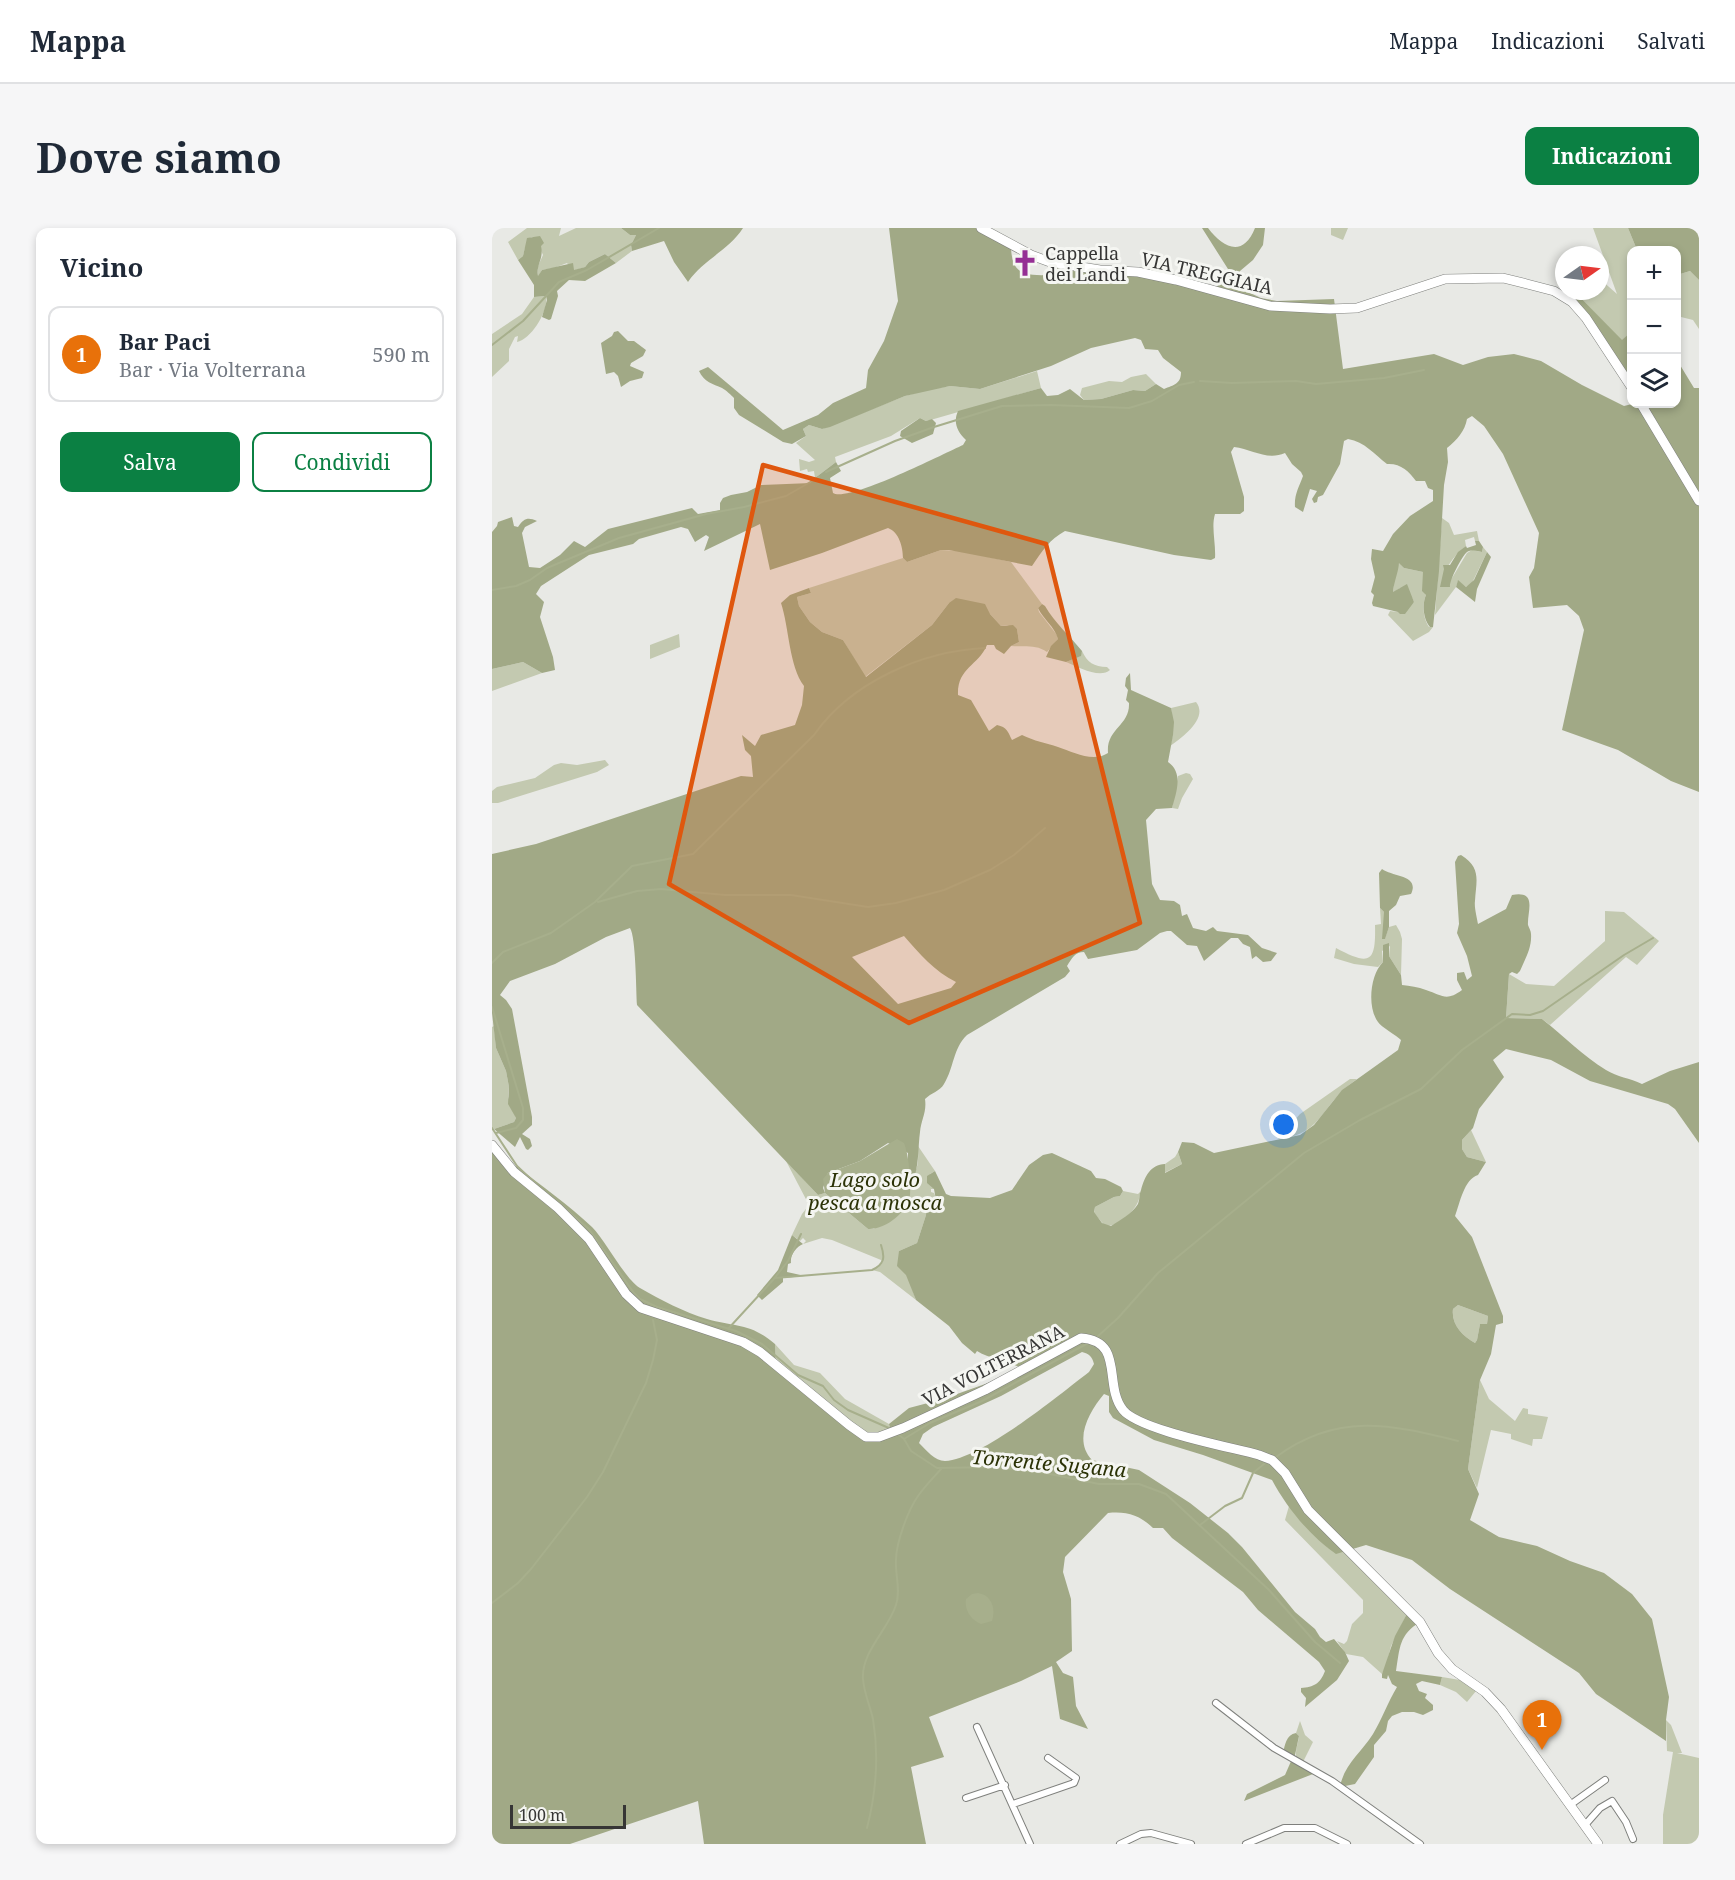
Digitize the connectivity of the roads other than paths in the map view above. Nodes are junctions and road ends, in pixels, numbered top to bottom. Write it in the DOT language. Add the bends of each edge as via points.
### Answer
graph roads {
  1 [pos="981,228"];
  2 [pos="1627,380"];
  3 [pos="1643,408"];
  4 [pos="1699,501"];
  5 [pos="492,1145"];
  6 [pos="1216,1703"];
  7 [pos="977,1727"];
  8 [pos="1048,1758"];
  9 [pos="1605,1780"];
  10 [pos="1005,1785"];
  11 [pos="966,1798"];
  12 [pos="1013,1804"];
  13 [pos="1570,1805"];
  14 [pos="1585,1825"];
  15 [pos="1633,1839"];
  16 [pos="1416,1843"];
  17 [pos="1030,1844"];
  18 [pos="1120,1844"];
  19 [pos="1191,1844"];
  20 [pos="1246,1844"];
  21 [pos="1347,1844"];
  22 [pos="1598,1844"];
  1 -- 2 [label="main road, VIA TREGGIAIA" via="1050,262 1138,272 1270,306 1357,308 1446,279 1503,279 1527,284 1554,291 1572,302"];
  3 -- 4 [label="main road"];
  5 -- 13 [label="main road, VIA VOLTERRANA" via="514,1172 589,1239 626,1294 641,1308 743,1342 866,1437 891,1434 985,1390 1081,1338 1101,1343 1108,1353 1116,1396 1129,1416 1141,1424 1272,1460 1308,1510 1420,1622 1452,1669 1502,1709"];
  6 -- 16 [label="street" via="1274,1748 1332,1781"];
  7 -- 10 [label="street"];
  8 -- 12 [label="street" via="1071,1773 1076,1778 1074,1783"];
  9 -- 13 [label="street"];
  10 -- 11 [label="street"];
  10 -- 12 [label="street"];
  12 -- 17 [label="street"];
  13 -- 14 [label="main road, VIA VOLTERRANA"];
  14 -- 15 [label="street" via="1612,1801"];
  14 -- 22 [label="main road, VIA VOLTERRANA"];
  18 -- 19 [label="street" via="1151,1833"];
  20 -- 21 [label="street" via="1284,1828 1315,1828"];
}
